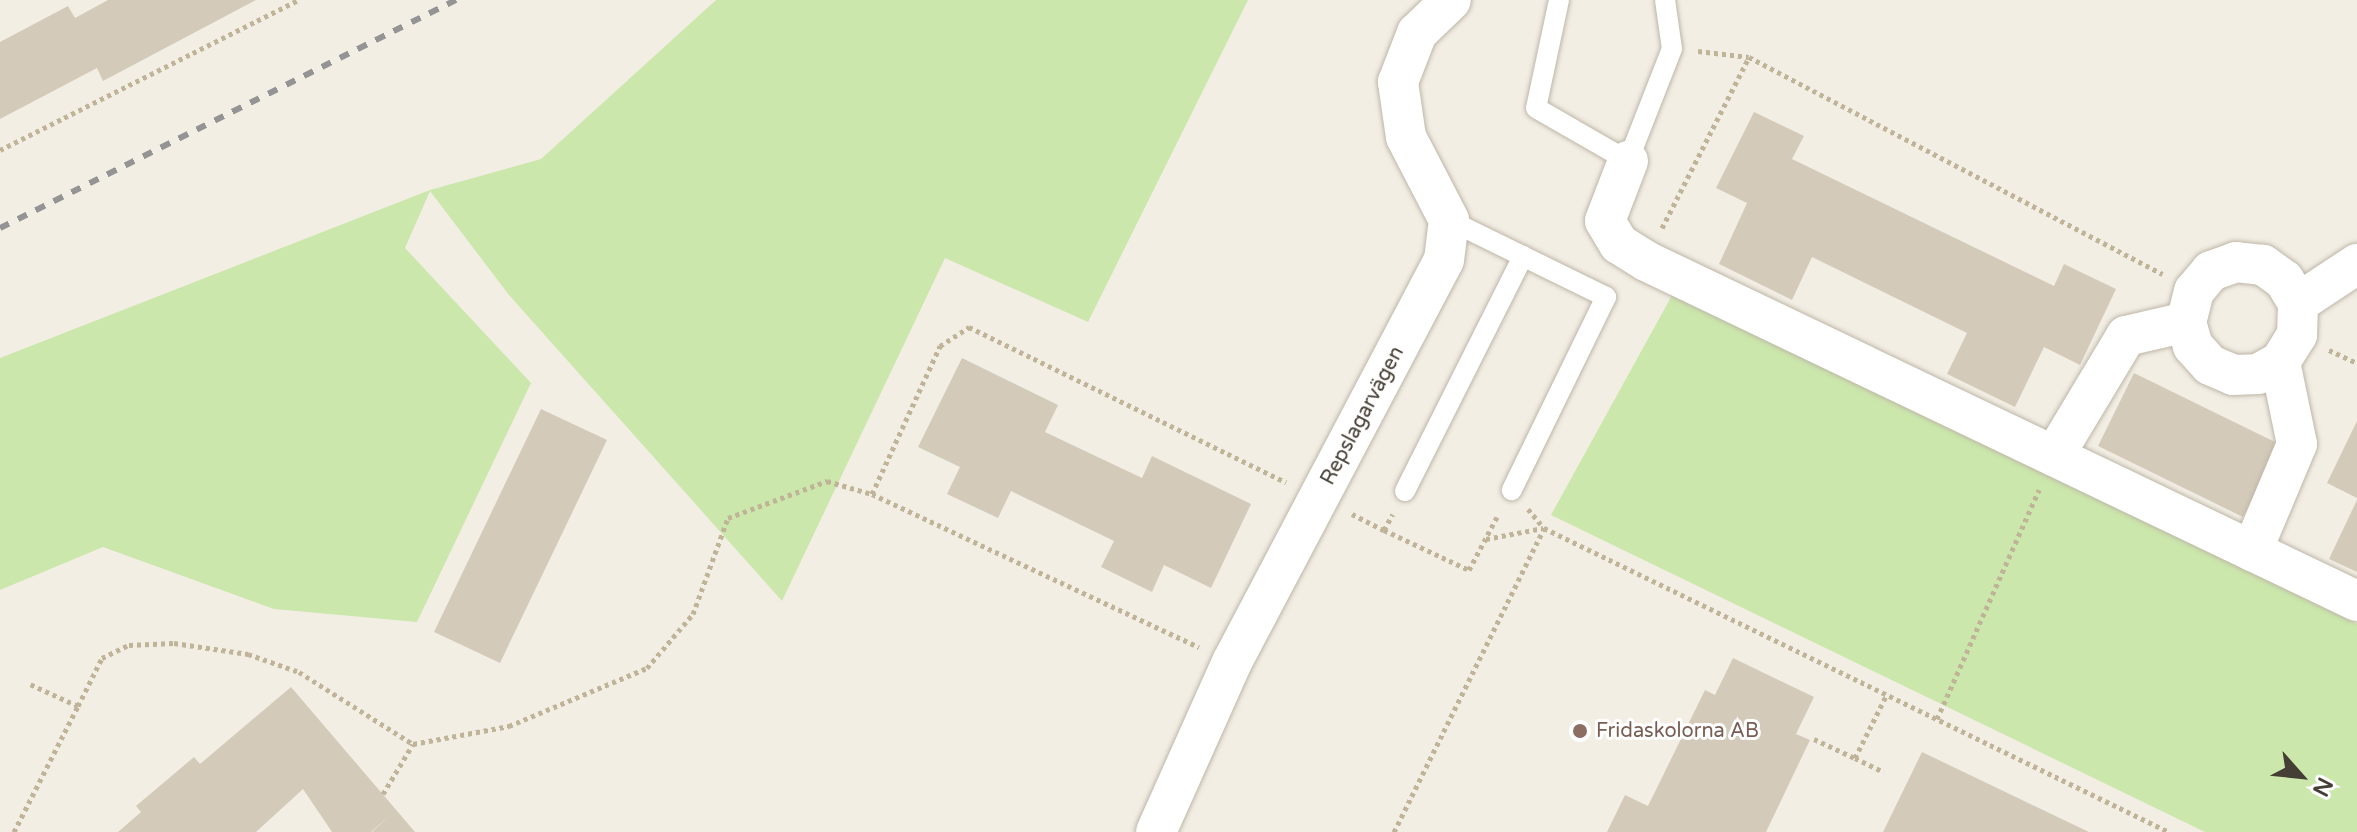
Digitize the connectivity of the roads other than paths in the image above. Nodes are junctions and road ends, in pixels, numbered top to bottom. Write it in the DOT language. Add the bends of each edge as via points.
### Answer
graph roads {
  1 [pos="1451,0"];
  2 [pos="1559,0"];
  3 [pos="1665,0"];
  4 [pos="1628,161"];
  5 [pos="1449,220"];
  6 [pos="1523,256"];
  7 [pos="2357,264"];
  8 [pos="2298,303"];
  9 [pos="2190,307"];
  10 [pos="2280,362"];
  11 [pos="2054,456"];
  12 [pos="1512,490"];
  13 [pos="1405,491"];
  14 [pos="2252,551"];
  15 [pos="2357,601"];
  16 [pos="1156,832"];
  1 -- 5 [label="street" via="1417,33 1398,82 1406,137"];
  2 -- 4 [label="lane" via="1560,16 1536,108"];
  3 -- 4 [label="lane" via="1672,49"];
  4 -- 11 [label="street" via="1605,221 1619,244"];
  5 -- 6 [label="lane"];
  5 -- 16 [label="street, Repslagarvägen" via="1444,260 1232,662"];
  6 -- 12 [label="lane" via="1606,297"];
  6 -- 13 [label="lane"];
  7 -- 8 [label="street"];
  8 -- 9 [label="street" via="2274,273 2236,262 2211,271"];
  8 -- 10 [label="street" via="2297,335"];
  9 -- 10 [label="street" via="2193,346 2210,365 2233,375 2258,374"];
  9 -- 11 [label="street" via="2126,336"];
  10 -- 14 [label="street" via="2297,444"];
  11 -- 14 [label="street"];
  14 -- 15 [label="street"];
}
